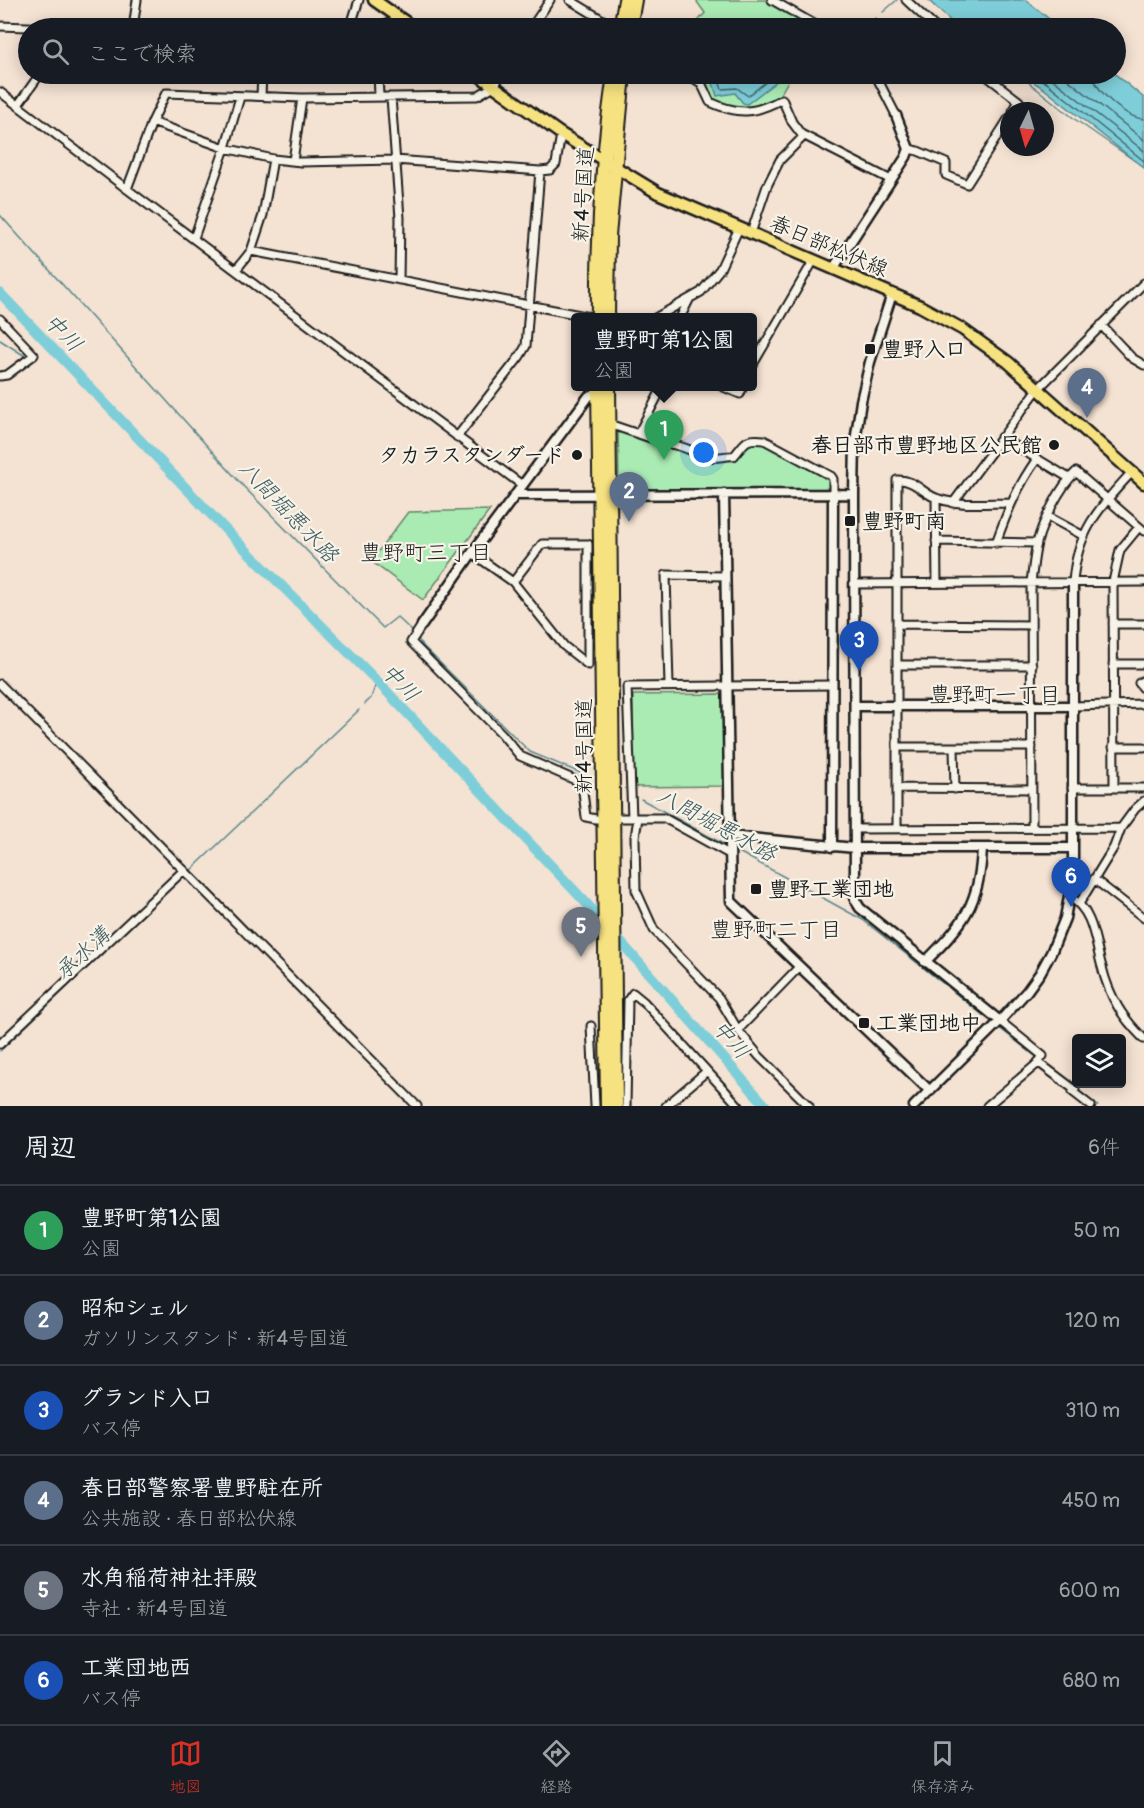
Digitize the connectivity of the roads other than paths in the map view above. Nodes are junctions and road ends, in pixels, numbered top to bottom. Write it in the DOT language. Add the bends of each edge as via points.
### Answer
graph roads {
  1 [pos="137,0"];
  2 [pos="359,0"];
  3 [pos="374,0"];
  4 [pos="570,0"];
  5 [pos="625,0"];
  6 [pos="635,0"];
  7 [pos="772,0"];
  8 [pos="906,0"];
  9 [pos="547,1"];
  10 [pos="134,18"];
  11 [pos="353,18"];
  12 [pos="399,18"];
  13 [pos="537,18"];
  14 [pos="601,18"];
  15 [pos="620,18"];
  16 [pos="632,18"];
  17 [pos="804,18"];
  18 [pos="925,18"];
  19 [pos="0,26"];
  20 [pos="18,27"];
  21 [pos="33,84"];
  22 [pos="262,84"];
  23 [pos="378,84"];
  24 [pos="491,84"];
  25 [pos="613,84"];
  26 [pos="622,84"];
  27 [pos="701,84"];
  28 [pos="880,84"];
  29 [pos="997,84"];
  30 [pos="494,86"];
  31 [pos="0,92"];
  32 [pos="261,96"];
  33 [pos="379,96"];
  34 [pos="240,97"];
  35 [pos="391,97"];
  36 [pos="303,98"];
  37 [pos="1018,102"];
  38 [pos="18,105"];
  39 [pos="896,115"];
  40 [pos="152,122"];
  41 [pos="1000,132"];
  42 [pos="561,134"];
  43 [pos="804,136"];
  44 [pos="225,148"];
  45 [pos="909,149"];
  46 [pos="273,159"];
  47 [pos="395,159"];
  48 [pos="293,161"];
  49 [pos="609,164"];
  50 [pos="540,171"];
  51 [pos="891,180"];
  52 [pos="127,189"];
  53 [pos="739,228"];
  54 [pos="751,233"];
  55 [pos="194,238"];
  56 [pos="251,251"];
  57 [pos="814,260"];
  58 [pos="833,269"];
  59 [pos="236,270"];
  60 [pos="399,280"];
  61 [pos="1144,283"];
  62 [pos="892,294"];
  63 [pos="690,298"];
  64 [pos="530,305"];
  65 [pos="571,313"];
  66 [pos="601,313"];
  67 [pos="664,313"];
  68 [pos="682,313"];
  69 [pos="0,319"];
  70 [pos="1101,325"];
  71 [pos="757,359"];
  72 [pos="1144,366"];
  73 [pos="0,376"];
  74 [pos="1038,389"];
  75 [pos="598,391"];
  76 [pos="602,391"];
  77 [pos="602,391"];
  78 [pos="661,391"];
  79 [pos="609,423"];
  80 [pos="639,432"];
  81 [pos="457,437"];
  82 [pos="1001,437"];
  83 [pos="1037,459"];
  84 [pos="1132,472"];
  85 [pos="1070,478"];
  86 [pos="1144,483"];
  87 [pos="522,485"];
  88 [pos="724,494"];
  89 [pos="833,494"];
  90 [pos="854,494"];
  91 [pos="515,495"];
  92 [pos="605,495"];
  93 [pos="1108,498"];
  94 [pos="936,499"];
  95 [pos="953,503"];
  96 [pos="1010,503"];
  97 [pos="1047,516"];
  98 [pos="1142,529"];
  99 [pos="1083,535"];
  100 [pos="936,541"];
  101 [pos="996,543"];
  102 [pos="1037,543"];
  103 [pos="472,553"];
  104 [pos="725,576"];
  105 [pos="513,582"];
  106 [pos="1031,582"];
  107 [pos="1072,582"];
  108 [pos="1113,582"];
  109 [pos="1144,582"];
  110 [pos="937,583"];
  111 [pos="854,584"];
  112 [pos="897,584"];
  113 [pos="897,624"];
  114 [pos="1031,624"];
  115 [pos="1113,624"];
  116 [pos="1144,624"];
  117 [pos="417,632"];
  118 [pos="1113,664"];
  119 [pos="1144,664"];
  120 [pos="898,665"];
  121 [pos="1032,665"];
  122 [pos="1144,680"];
  123 [pos="0,684"];
  124 [pos="832,685"];
  125 [pos="669,686"];
  126 [pos="726,686"];
  127 [pos="1144,689"];
  128 [pos="1144,704"];
  129 [pos="1113,705"];
  130 [pos="855,706"];
  131 [pos="897,706"];
  132 [pos="1032,706"];
  133 [pos="1073,706"];
  134 [pos="898,747"];
  135 [pos="954,747"];
  136 [pos="1032,747"];
  137 [pos="1113,747"];
  138 [pos="1144,747"];
  139 [pos="898,788"];
  140 [pos="1072,788"];
  141 [pos="1114,788"];
  142 [pos="1144,788"];
  143 [pos="955,789"];
  144 [pos="1031,789"];
  145 [pos="1144,801"];
  146 [pos="621,818"];
  147 [pos="635,818"];
  148 [pos="596,819"];
  149 [pos="897,828"];
  150 [pos="1032,828"];
  151 [pos="1121,828"];
  152 [pos="855,829"];
  153 [pos="1073,829"];
  154 [pos="729,846"];
  155 [pos="832,847"];
  156 [pos="855,848"];
  157 [pos="982,848"];
  158 [pos="1073,848"];
  159 [pos="184,870"];
  160 [pos="1094,879"];
  161 [pos="1070,897"];
  162 [pos="1079,904"];
  163 [pos="1144,918"];
  164 [pos="925,962"];
  165 [pos="800,967"];
  166 [pos="997,1024"];
  167 [pos="591,1026"];
  168 [pos="738,1030"];
  169 [pos="591,1039"];
  170 [pos="600,1039"];
  171 [pos="1144,1039"];
  172 [pos="0,1044"];
  173 [pos="1040,1060"];
  174 [pos="707,1071"];
  175 [pos="930,1091"];
  176 [pos="417,1106"];
  177 [pos="595,1106"];
  178 [pos="607,1106"];
  179 [pos="616,1106"];
  180 [pos="626,1106"];
  181 [pos="666,1106"];
  182 [pos="739,1106"];
  183 [pos="809,1106"];
  184 [pos="914,1106"];
  185 [pos="987,1106"];
  186 [pos="1091,1106"];
  1 -- 10 [label="street"];
  2 -- 11 [label="street"];
  3 -- 12 [label="main road"];
  4 -- 14 [label="street"];
  5 -- 15 [label="highway"];
  6 -- 16 [label="highway"];
  7 -- 17 [label="street"];
  8 -- 18 [label="street"];
  9 -- 13 [label="street"];
  19 -- 20 [label="street"];
  21 -- 38 [label="street"];
  22 -- 32 [label="street"];
  23 -- 33 [label="street"];
  24 -- 30 [label="main road, 春日部松伏線"];
  25 -- 49 [label="highway, 新4号国道"];
  26 -- 49 [label="highway, 新4号国道"];
  27 -- 43 [label="street" via="710,102 729,110 754,111 782,99 792,122"];
  28 -- 39 [label="street"];
  29 -- 37 [label="street"];
  30 -- 35 [label="street" via="477,96"];
  30 -- 42 [label="main road, 春日部松伏線"];
  31 -- 38 [label="street"];
  32 -- 34 [label="street"];
  32 -- 36 [label="street"];
  33 -- 35 [label="street"];
  33 -- 36 [label="street"];
  34 -- 40 [label="street" via="166,93"];
  34 -- 44 [label="street"];
  35 -- 47 [label="street"];
  36 -- 48 [label="street"];
  38 -- 52 [label="street"];
  39 -- 45 [label="street"];
  40 -- 44 [label="street"];
  40 -- 52 [label="street"];
  41 -- 45 [label="street" via="967,184 946,175 946,163"];
  42 -- 49 [label="main road, 春日部松伏線"];
  42 -- 50 [label="street" via="556,164 550,170"];
  43 -- 51 [label="street"];
  43 -- 54 [label="street" via="780,160"];
  44 -- 46 [label="street"];
  44 -- 55 [label="street"];
  45 -- 51 [label="street"];
  46 -- 48 [label="street"];
  46 -- 56 [label="street" via="263,215"];
  47 -- 48 [label="street"];
  47 -- 50 [label="street"];
  47 -- 60 [label="street"];
  49 -- 53 [label="main road, 春日部松伏線" via="658,193"];
  49 -- 66 [label="highway, 新4号国道" via="599,243"];
  50 -- 64 [label="street"];
  51 -- 58 [label="street"];
  52 -- 55 [label="street"];
  53 -- 54 [label="main road, 春日部松伏線"];
  53 -- 63 [label="street" via="720,269 701,292"];
  54 -- 57 [label="main road, 春日部松伏線"];
  55 -- 59 [label="street"];
  56 -- 59 [label="street"];
  56 -- 60 [label="street"];
  57 -- 58 [label="main road, 春日部松伏線"];
  57 -- 71 [label="street"];
  58 -- 62 [label="main road, 春日部松伏線"];
  59 -- 81 [label="street"];
  60 -- 64 [label="street"];
  61 -- 70 [label="street"];
  62 -- 74 [label="main road, 春日部松伏線" via="972,335"];
  62 -- 90 [label="street" via="861,401"];
  63 -- 67 [label="street"];
  63 -- 68 [label="street"];
  64 -- 65 [label="street"];
  64 -- 81 [label="street" via="524,350"];
  69 -- 73 [label="street" via="34,355"];
  70 -- 72 [label="street"];
  70 -- 74 [label="street"];
  74 -- 82 [label="street"];
  74 -- 84 [label="main road, 春日部松伏線"];
  75 -- 87 [label="street" via="589,396"];
  76 -- 79 [label="highway, 新4号国道"];
  77 -- 92 [label="highway, 新4号国道"];
  78 -- 80 [label="street"];
  79 -- 80 [label="street"];
  79 -- 92 [label="highway, 新4号国道"];
  80 -- 89 [label="street" via="712,458 734,456 745,441 764,440 831,476"];
  81 -- 87 [label="street"];
  82 -- 83 [label="street"];
  82 -- 95 [label="street"];
  83 -- 85 [label="street"];
  83 -- 96 [label="street"];
  84 -- 86 [label="main road, 春日部松伏線"];
  84 -- 93 [label="street"];
  85 -- 93 [label="street" via="1076,472"];
  85 -- 97 [label="street"];
  87 -- 91 [label="street"];
  88 -- 89 [label="street"];
  88 -- 92 [label="street"];
  88 -- 104 [label="street"];
  89 -- 90 [label="street"];
  89 -- 124 [label="street"];
  90 -- 111 [label="street"];
  91 -- 92 [label="street"];
  91 -- 103 [label="street"];
  92 -- 178 [label="highway, 新4号国道"];
  92 -- 179 [label="highway, 新4号国道"];
  93 -- 98 [label="street"];
  93 -- 99 [label="street"];
  94 -- 95 [label="street"];
  94 -- 100 [label="street"];
  94 -- 112 [label="street" via="905,480 897,480"];
  95 -- 96 [label="street"];
  96 -- 101 [label="street"];
  97 -- 99 [label="street"];
  97 -- 102 [label="street"];
  98 -- 108 [label="street" via="1120,550"];
  99 -- 107 [label="street" via="1074,560"];
  100 -- 101 [label="street"];
  100 -- 110 [label="street"];
  101 -- 102 [label="street"];
  102 -- 106 [label="street"];
  103 -- 105 [label="street"];
  103 -- 117 [label="street"];
  104 -- 125 [label="street" via="666,575"];
  104 -- 126 [label="street"];
  105 -- 105 [label="street" via="564,646 588,665 588,544 542,544"];
  106 -- 107 [label="street"];
  106 -- 110 [label="street"];
  106 -- 114 [label="street"];
  107 -- 108 [label="street"];
  107 -- 133 [label="street"];
  108 -- 109 [label="street"];
  108 -- 115 [label="street"];
  110 -- 112 [label="street"];
  111 -- 112 [label="street"];
  111 -- 130 [label="street"];
  112 -- 113 [label="street"];
  113 -- 114 [label="street"];
  113 -- 120 [label="street"];
  114 -- 121 [label="street"];
  115 -- 116 [label="street"];
  115 -- 118 [label="street"];
  117 -- 148 [label="street" via="411,642 520,756 582,783 586,816"];
  118 -- 119 [label="street"];
  118 -- 129 [label="street"];
  120 -- 121 [label="street"];
  120 -- 131 [label="street"];
  121 -- 132 [label="street"];
  122 -- 127 [label="street" via="1139,683"];
  123 -- 159 [label="street"];
  124 -- 126 [label="street"];
  124 -- 155 [label="street"];
  125 -- 126 [label="street"];
  125 -- 147 [label="street" via="627,687"];
  126 -- 154 [label="street"];
  128 -- 129 [label="street"];
  129 -- 133 [label="street"];
  129 -- 137 [label="street"];
  130 -- 131 [label="street"];
  130 -- 152 [label="street"];
  131 -- 132 [label="street"];
  131 -- 134 [label="street"];
  132 -- 133 [label="street"];
  132 -- 136 [label="street"];
  133 -- 140 [label="street"];
  134 -- 135 [label="street"];
  134 -- 139 [label="street"];
  135 -- 136 [label="street"];
  135 -- 143 [label="street"];
  136 -- 144 [label="street"];
  137 -- 138 [label="street"];
  137 -- 141 [label="street"];
  139 -- 143 [label="street"];
  139 -- 149 [label="street"];
  140 -- 141 [label="street"];
  140 -- 153 [label="street"];
  141 -- 142 [label="street"];
  143 -- 144 [label="street"];
  144 -- 150 [label="street"];
  145 -- 151 [label="street"];
  146 -- 147 [label="street"];
  147 -- 154 [label="street" via="664,818"];
  147 -- 168 [label="street" via="636,890 654,930 719,998"];
  149 -- 150 [label="street"];
  149 -- 152 [label="street"];
  150 -- 153 [label="street"];
  151 -- 153 [label="street"];
  151 -- 160 [label="street"];
  152 -- 156 [label="street"];
  153 -- 158 [label="street"];
  154 -- 155 [label="street"];
  154 -- 165 [label="street" via="732,904"];
  155 -- 156 [label="street"];
  156 -- 157 [label="street"];
  156 -- 164 [label="street" via="856,904"];
  157 -- 158 [label="street"];
  157 -- 164 [label="street" via="980,880 967,915"];
  158 -- 161 [label="street"];
  159 -- 172 [label="street"];
  159 -- 176 [label="street"];
  160 -- 162 [label="street"];
  160 -- 163 [label="street"];
  161 -- 162 [label="street"];
  161 -- 166 [label="street" via="1051,953 1027,991"];
  162 -- 171 [label="street" via="1096,938 1101,967 1118,1006"];
  164 -- 166 [label="street"];
  165 -- 168 [label="street"];
  165 -- 175 [label="street"];
  166 -- 173 [label="street"];
  166 -- 175 [label="street"];
  167 -- 169 [label="street"];
  168 -- 183 [label="street"];
  169 -- 170 [label="street"];
  169 -- 177 [label="street"];
  173 -- 185 [label="street"];
  173 -- 186 [label="street"];
  174 -- 180 [label="street" via="633,993 628,1000"];
  174 -- 181 [label="street"];
  174 -- 182 [label="street"];
  175 -- 184 [label="street"];
}
